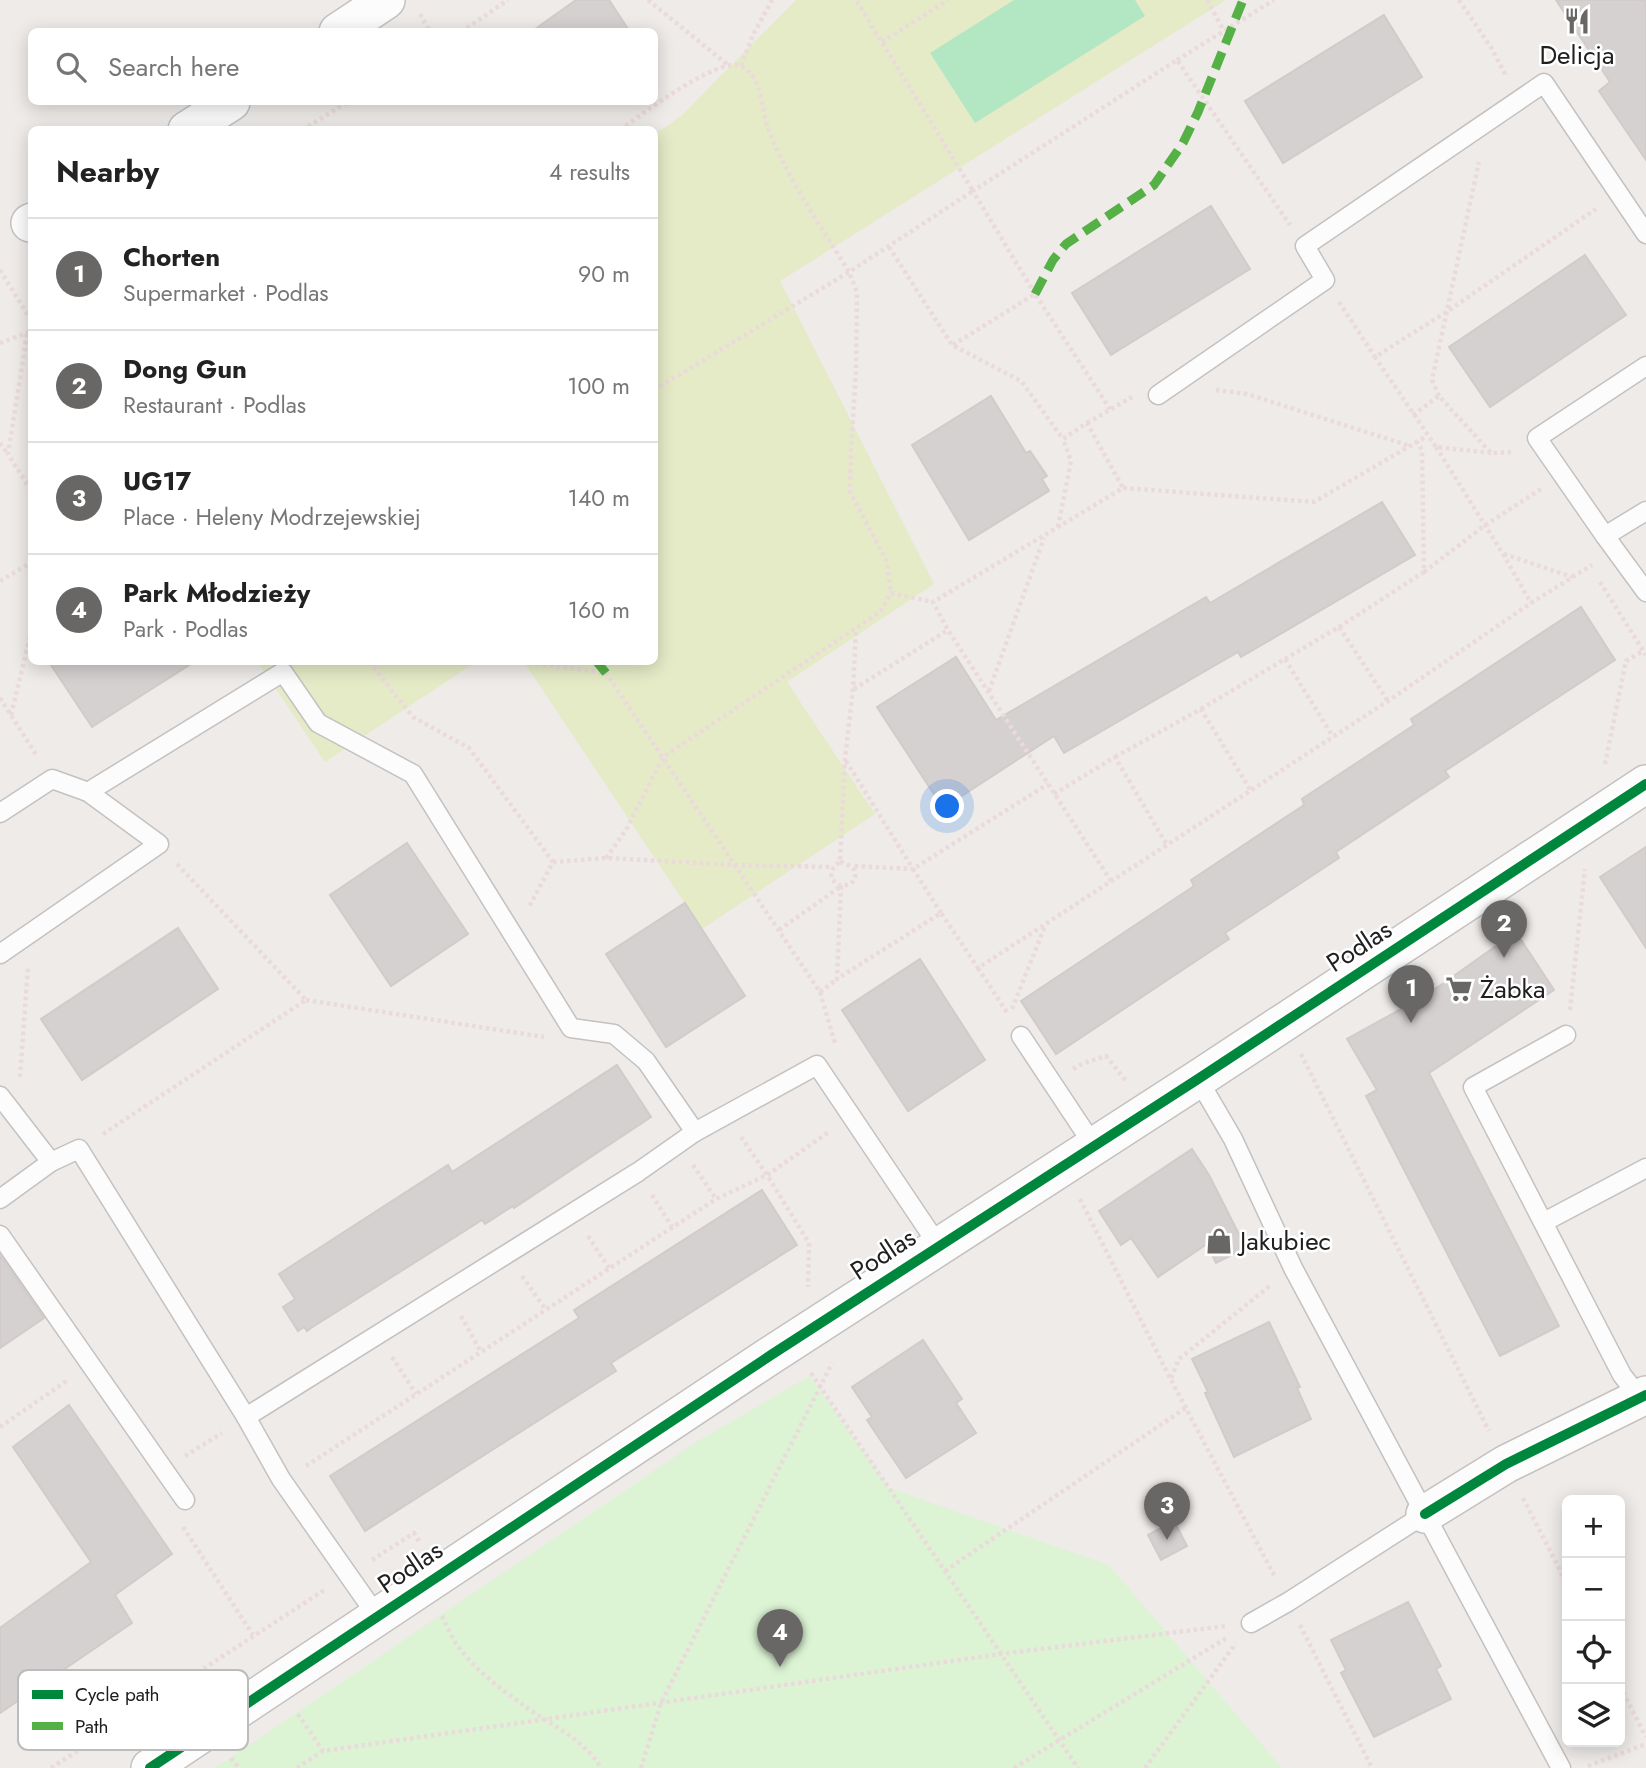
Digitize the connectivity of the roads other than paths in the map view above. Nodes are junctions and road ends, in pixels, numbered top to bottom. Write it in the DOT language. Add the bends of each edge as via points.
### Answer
graph roads {
  1 [pos="386,0"];
  2 [pos="344,28"];
  3 [pos="226,105"];
  4 [pos="193,126"];
  5 [pos="1646,233"];
  6 [pos="1646,366"];
  7 [pos="1158,395"];
  8 [pos="1646,510"];
  9 [pos="1610,543"];
  10 [pos="1646,592"];
  11 [pos="1646,784"];
  12 [pos="88,792"];
  13 [pos="0,813"];
  14 [pos="0,954"];
  15 [pos="1566,1035"];
  16 [pos="1021,1036"];
  17 [pos="1198,1079"];
  18 [pos="0,1096"];
  19 [pos="695,1132"];
  20 [pos="1094,1146"];
  21 [pos="51,1162"];
  22 [pos="1646,1168"];
  23 [pos="0,1199"];
  24 [pos="1544,1222"];
  25 [pos="0,1236"];
  26 [pos="938,1245"];
  27 [pos="1644,1401"];
  28 [pos="246,1417"];
  29 [pos="185,1500"];
  30 [pos="1425,1514"];
  31 [pos="377,1616"];
  32 [pos="1251,1623"];
  33 [pos="248,1702"];
  34 [pos="177,1750"];
  35 [pos="150,1768"];
  36 [pos="1561,1768"];
  1 -- 2 [label="street"];
  3 -- 4 [label="street"];
  5 -- 7 [label="lane" via="1545,83 1304,246 1325,280"];
  6 -- 9 [label="lane" via="1537,438"];
  8 -- 9 [label="lane"];
  9 -- 10 [label="lane"];
  11 -- 17 [label="street, Podlas"];
  12 -- 13 [label="lane" via="52,779"];
  12 -- 14 [label="lane" via="159,844"];
  12 -- 19 [label="lane" via="283,672 318,723 413,774 571,1028 614,1034 638,1054"];
  15 -- 24 [label="lane" via="1473,1087"];
  16 -- 20 [label="lane"];
  17 -- 20 [label="street, Podlas"];
  17 -- 30 [label="lane"];
  18 -- 21 [label="lane"];
  19 -- 26 [label="lane" via="817,1065"];
  19 -- 28 [label="lane"];
  20 -- 26 [label="street, Podlas"];
  21 -- 23 [label="lane"];
  21 -- 28 [label="lane" via="79,1149"];
  22 -- 24 [label="lane"];
  24 -- 27 [label="lane" via="1622,1376"];
  25 -- 29 [label="lane"];
  26 -- 31 [label="street, Podlas"];
  27 -- 30 [label="street" via="1506,1465"];
  28 -- 31 [label="lane" via="281,1479"];
  30 -- 32 [label="lane"];
  30 -- 36 [label="lane"];
  31 -- 33 [label="street, Podlas"];
  34 -- 35 [label="street, Podlas"];
}
